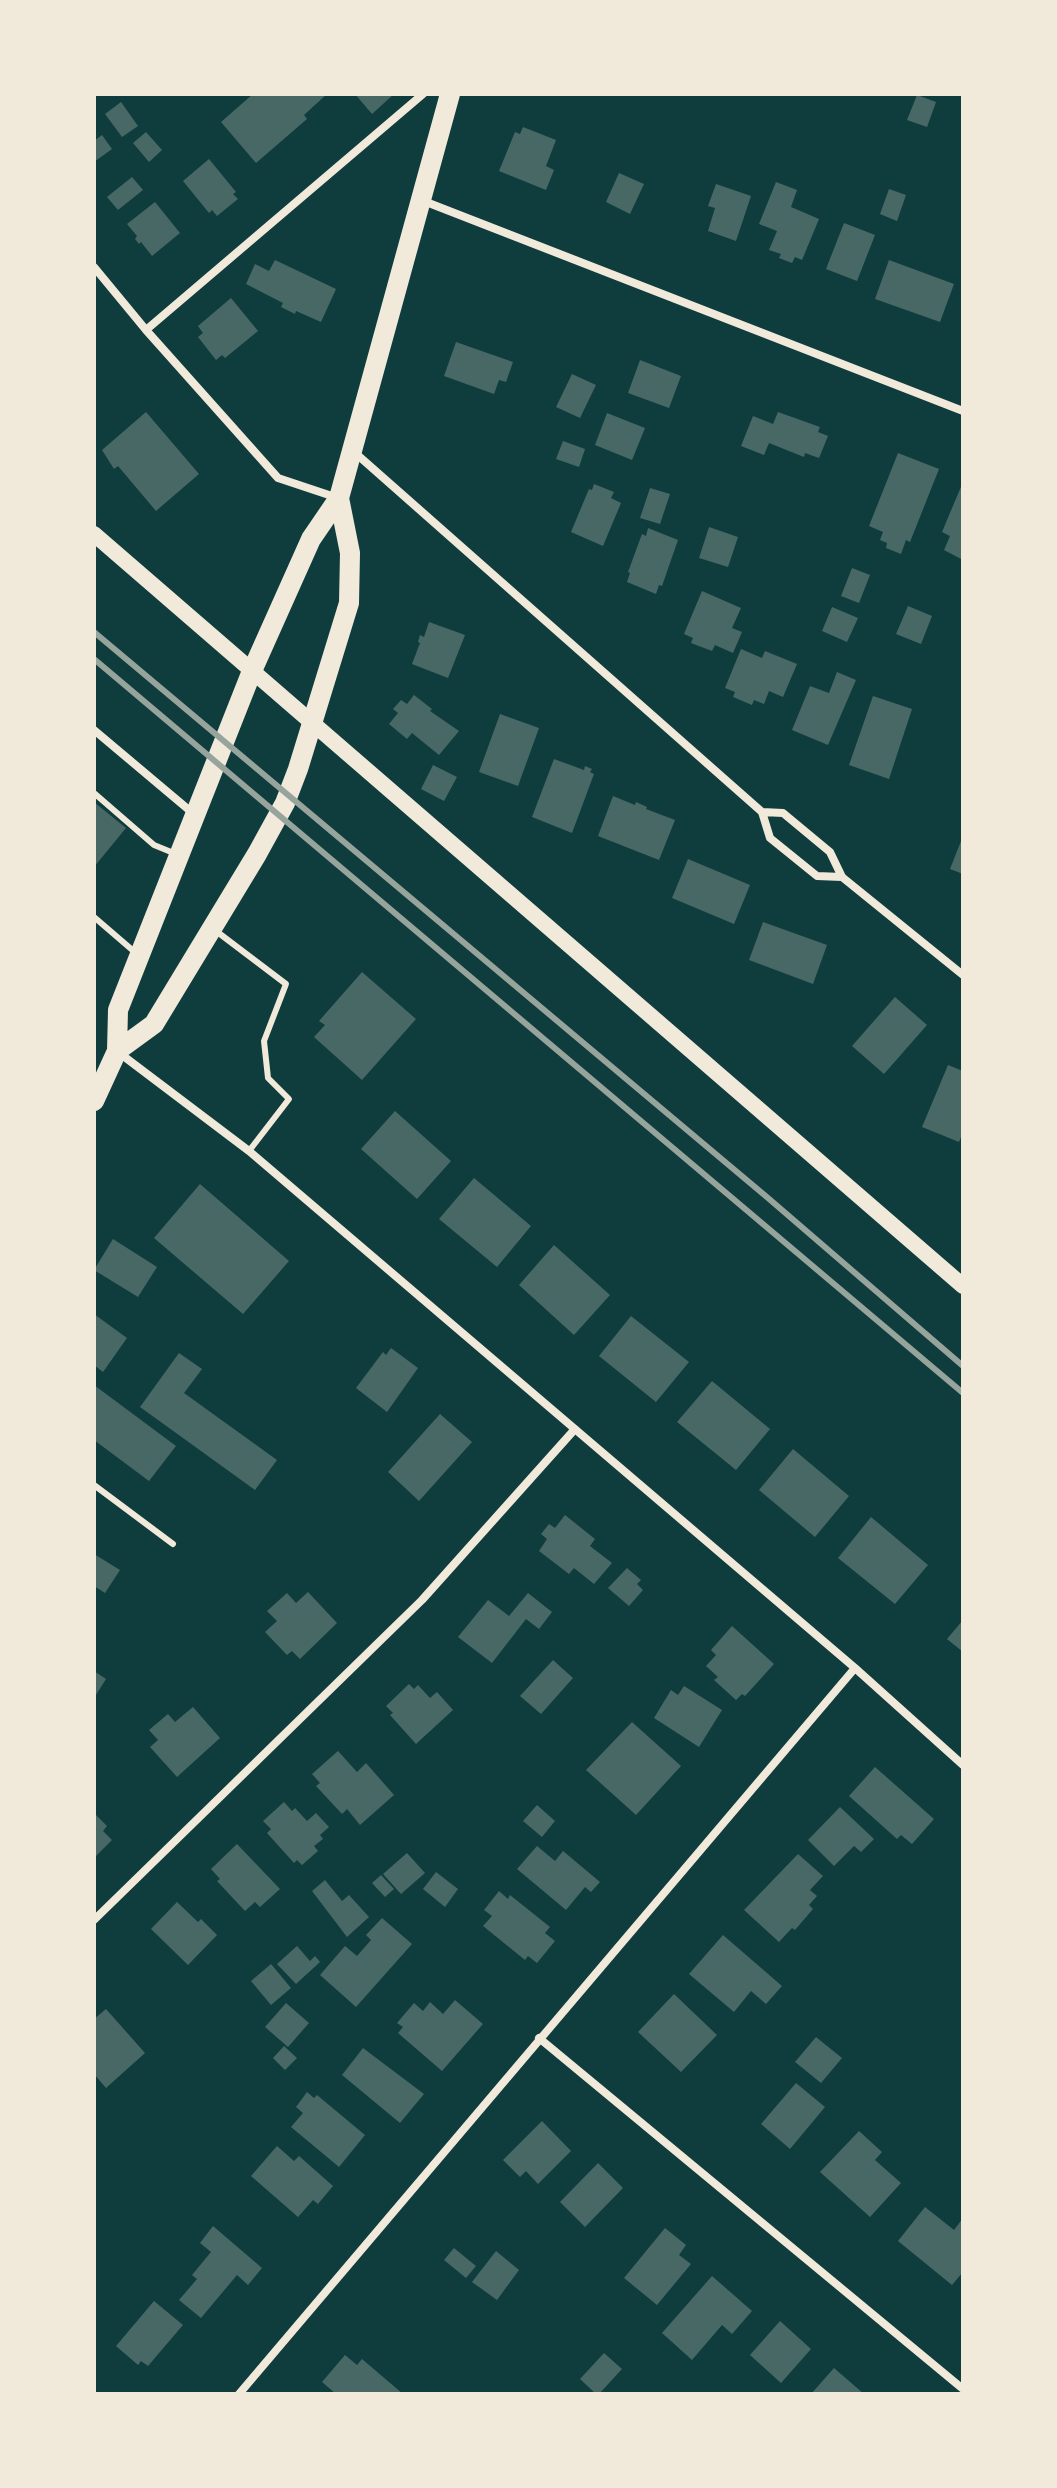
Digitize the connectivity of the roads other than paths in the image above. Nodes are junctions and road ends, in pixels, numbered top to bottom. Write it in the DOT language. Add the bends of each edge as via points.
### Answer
graph roads {
  1 [pos="423,94"];
  2 [pos="450,94"];
  3 [pos="420,200"];
  4 [pos="94,267"];
  5 [pos="146,330"];
  6 [pos="963,411"];
  7 [pos="352,450"];
  8 [pos="339,498"];
  9 [pos="94,534"];
  10 [pos="252,671"];
  11 [pos="312,723"];
  12 [pos="94,730"];
  13 [pos="94,793"];
  14 [pos="762,812"];
  15 [pos="195,815"];
  16 [pos="179,856"];
  17 [pos="842,877"];
  18 [pos="94,917"];
  19 [pos="214,929"];
  20 [pos="139,955"];
  21 [pos="963,975"];
  22 [pos="117,1051"];
  23 [pos="94,1101"];
  24 [pos="249,1151"];
  25 [pos="962,1283"];
  26 [pos="575,1429"];
  27 [pos="94,1485"];
  28 [pos="173,1544"];
  29 [pos="855,1668"];
  30 [pos="963,1765"];
  31 [pos="94,1920"];
  32 [pos="539,2038"];
  33 [pos="963,2389"];
  34 [pos="239,2394"];
  1 -- 5 [label="street"];
  2 -- 3 [label="main road"];
  3 -- 6 [label="street"];
  3 -- 7 [label="main road"];
  4 -- 5 [label="street"];
  5 -- 8 [label="street" via="278,478"];
  7 -- 8 [label="main road"];
  7 -- 14 [label="street"];
  8 -- 10 [label="main road" via="311,539"];
  8 -- 11 [label="main road" via="350,553 349,603"];
  9 -- 10 [label="main road"];
  10 -- 11 [label="main road"];
  10 -- 15 [label="main road"];
  11 -- 19 [label="main road" via="285,803"];
  11 -- 25 [label="main road"];
  12 -- 15 [label="street"];
  13 -- 16 [label="lane" via="154,845"];
  14 -- 17 [label="street" via="783,813 830,852"];
  14 -- 17 [label="street" via="770,838 817,876"];
  15 -- 16 [label="main road"];
  16 -- 20 [label="main road"];
  17 -- 21 [label="street"];
  18 -- 20 [label="lane"];
  19 -- 22 [label="main road" via="154,1024"];
  19 -- 24 [label="lane" via="286,984 264,1041 268,1078 289,1099"];
  20 -- 22 [label="main road" via="118,1010"];
  22 -- 23 [label="main road"];
  22 -- 24 [label="street"];
  24 -- 26 [label="street"];
  26 -- 29 [label="street"];
  26 -- 31 [label="street" via="422,1600"];
  27 -- 28 [label="lane"];
  29 -- 30 [label="street"];
  29 -- 32 [label="street"];
  32 -- 33 [label="street"];
  32 -- 34 [label="street"];
}
